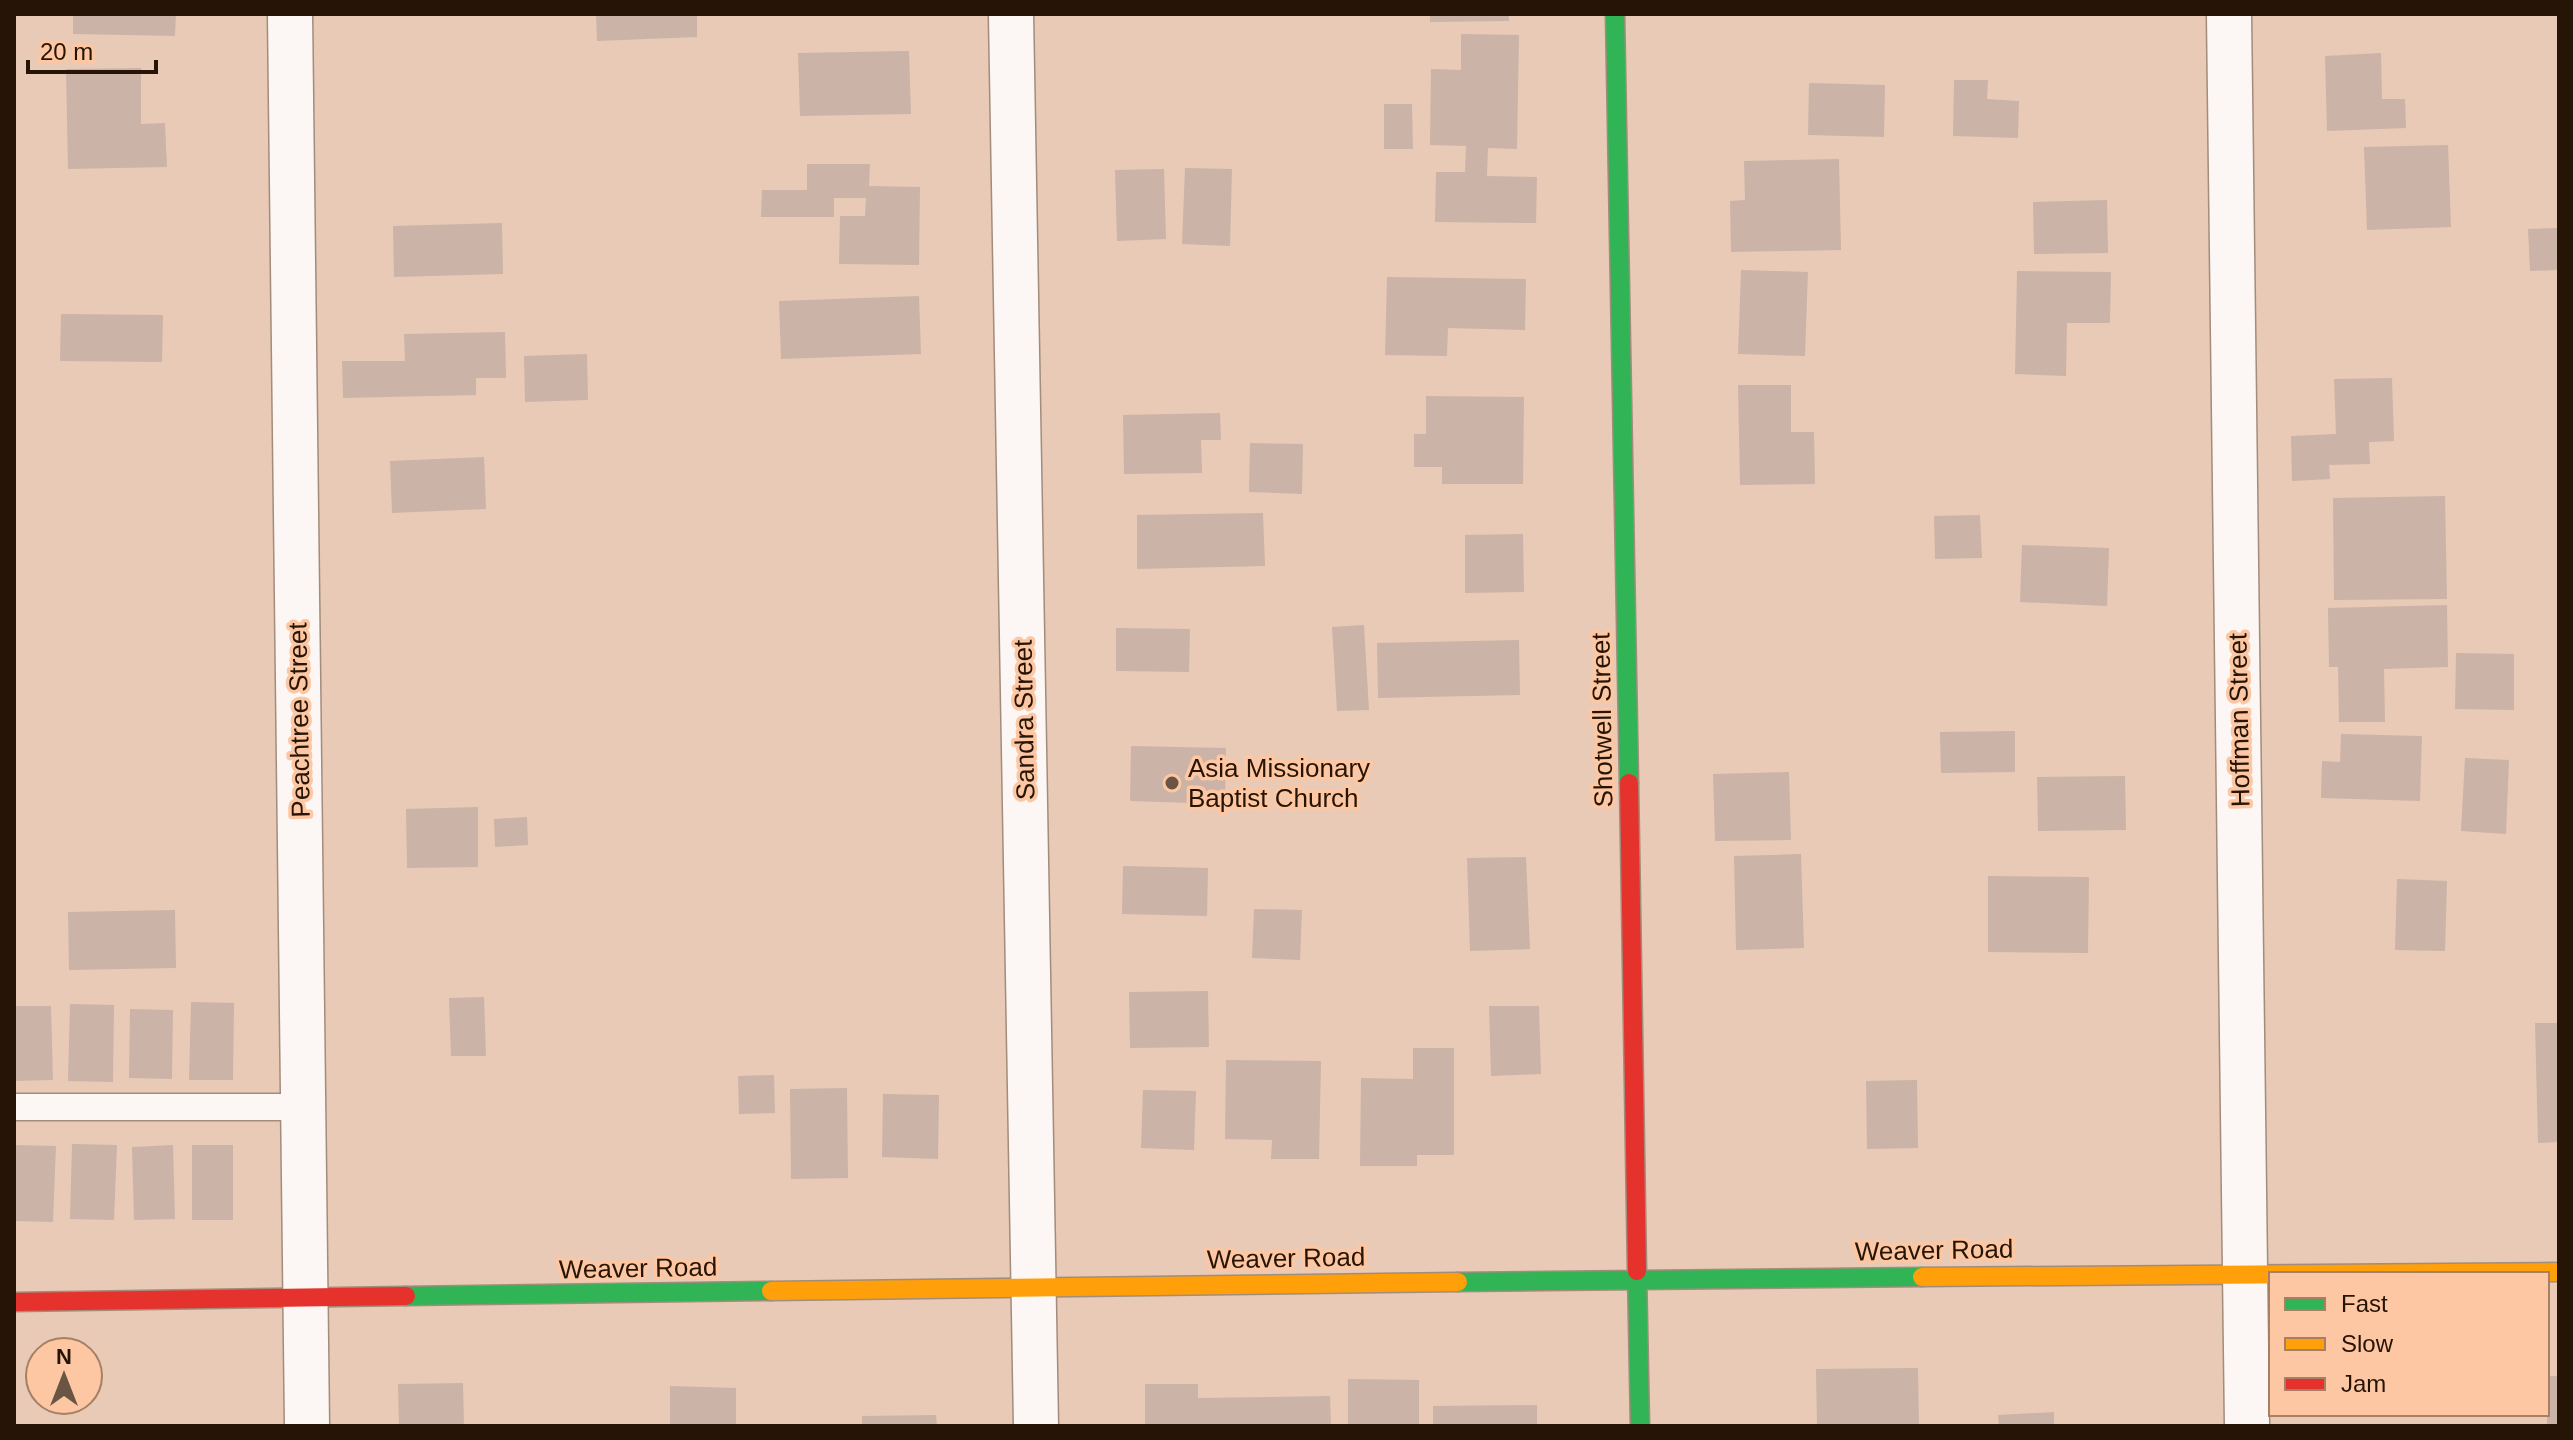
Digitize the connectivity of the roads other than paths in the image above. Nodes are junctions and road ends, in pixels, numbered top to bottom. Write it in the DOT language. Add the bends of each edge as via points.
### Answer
graph roads {
  1 [pos="290,14"];
  2 [pos="1011,14"];
  3 [pos="1615,14"];
  4 [pos="2229,14"];
  5 [pos="14,1107"];
  6 [pos="304,1107"];
  7 [pos="2246,1273"];
  8 [pos="2269,1273"];
  9 [pos="1637,1279"];
  10 [pos="1034,1287"];
  11 [pos="306,1299"];
  12 [pos="14,1302"];
  13 [pos="307,1426"];
  14 [pos="1036,1426"];
  15 [pos="1640,1426"];
  16 [pos="2247,1426"];
  1 -- 6 [label="street, Peachtree Street"];
  2 -- 10 [label="street, Sandra Street"];
  3 -- 9 [label="street, Shotwell Street"];
  4 -- 7 [label="street, Hoffman Street"];
  5 -- 6 [label="lane"];
  6 -- 11 [label="street, Peachtree Street"];
  7 -- 8 [label="street, Weaver Road"];
  7 -- 9 [label="street, Weaver Road"];
  7 -- 16 [label="street, Hoffman Street"];
  9 -- 10 [label="street, Weaver Road"];
  9 -- 15 [label="street, Shotwell Street"];
  10 -- 11 [label="street, Weaver Road"];
  10 -- 14 [label="street, Sandra Street"];
  11 -- 12 [label="street, Weaver Road"];
  11 -- 13 [label="street, Peachtree Street"];
}
